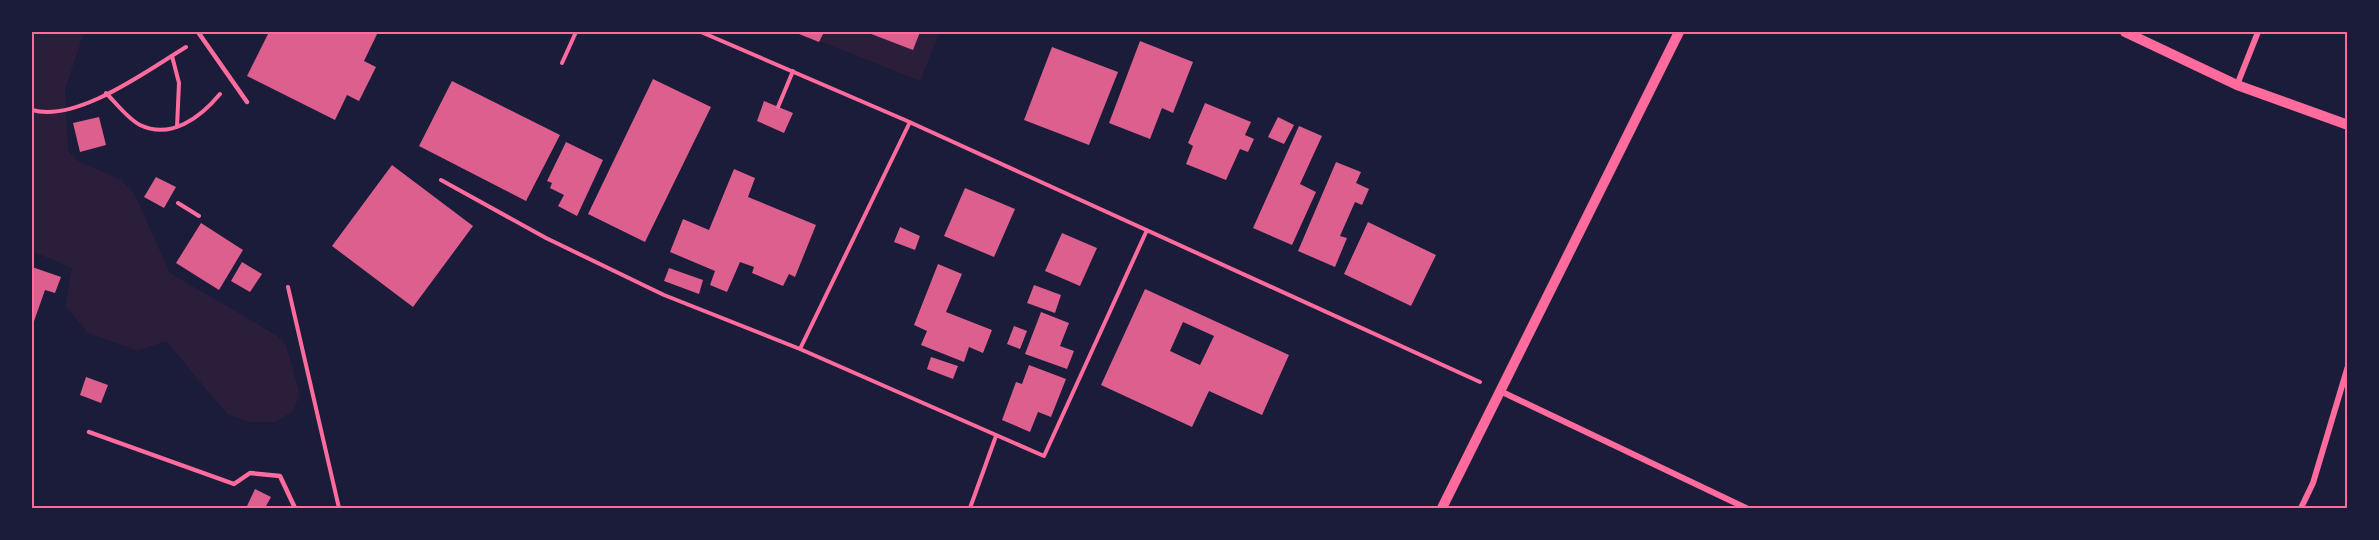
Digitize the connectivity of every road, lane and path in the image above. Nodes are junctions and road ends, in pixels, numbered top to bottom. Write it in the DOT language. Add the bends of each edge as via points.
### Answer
graph roads {
  1 [pos="198,32"];
  2 [pos="576,32"];
  3 [pos="701,32"];
  4 [pos="1679,32"];
  5 [pos="2125,32"];
  6 [pos="2258,32"];
  7 [pos="202,39"];
  8 [pos="172,56"];
  9 [pos="562,63"];
  10 [pos="792,71"];
  11 [pos="2237,85"];
  12 [pos="106,93"];
  13 [pos="247,102"];
  14 [pos="778,107"];
  15 [pos="32,110"];
  16 [pos="206,111"];
  17 [pos="910,122"];
  18 [pos="2348,125"];
  19 [pos="177,128"];
  20 [pos="441,180"];
  21 [pos="178,203"];
  22 [pos="199,216"];
  23 [pos="1147,230"];
  24 [pos="288,287"];
  25 [pos="800,349"];
  26 [pos="2348,366"];
  27 [pos="1499,390"];
  28 [pos="89,432"];
  29 [pos="996,436"];
  30 [pos="295,508"];
  31 [pos="339,508"];
  32 [pos="970,508"];
  33 [pos="1442,508"];
  34 [pos="1746,508"];
  35 [pos="2301,508"];
  1 -- 7 [label="lane"];
  2 -- 9 [label="path"];
  3 -- 10 [label="path"];
  4 -- 27 [label="street"];
  5 -- 11 [label="street"];
  6 -- 11 [label="street"];
  7 -- 8 [label="path"];
  7 -- 13 [label="lane"];
  8 -- 12 [label="path"];
  8 -- 19 [label="path" via="179,83"];
  10 -- 14 [label="path"];
  10 -- 17 [label="path"];
  11 -- 18 [label="street"];
  12 -- 15 [label="path" via="72,110"];
  12 -- 19 [label="path" via="138,124 156,130"];
  16 -- 19 [label="path"];
  17 -- 23 [label="path"];
  17 -- 25 [label="path"];
  20 -- 25 [label="path" via="596,263 664,295"];
  21 -- 22 [label="path"];
  23 -- 27 [label="path"];
  23 -- 29 [label="path" via="1044,456"];
  24 -- 31 [label="path"];
  25 -- 29 [label="path"];
  26 -- 35 [label="street" via="2313,483"];
  27 -- 33 [label="street"];
  27 -- 34 [label="street"];
  28 -- 30 [label="lane" via="234,484 250,473 280,476"];
  29 -- 32 [label="path"];
}
